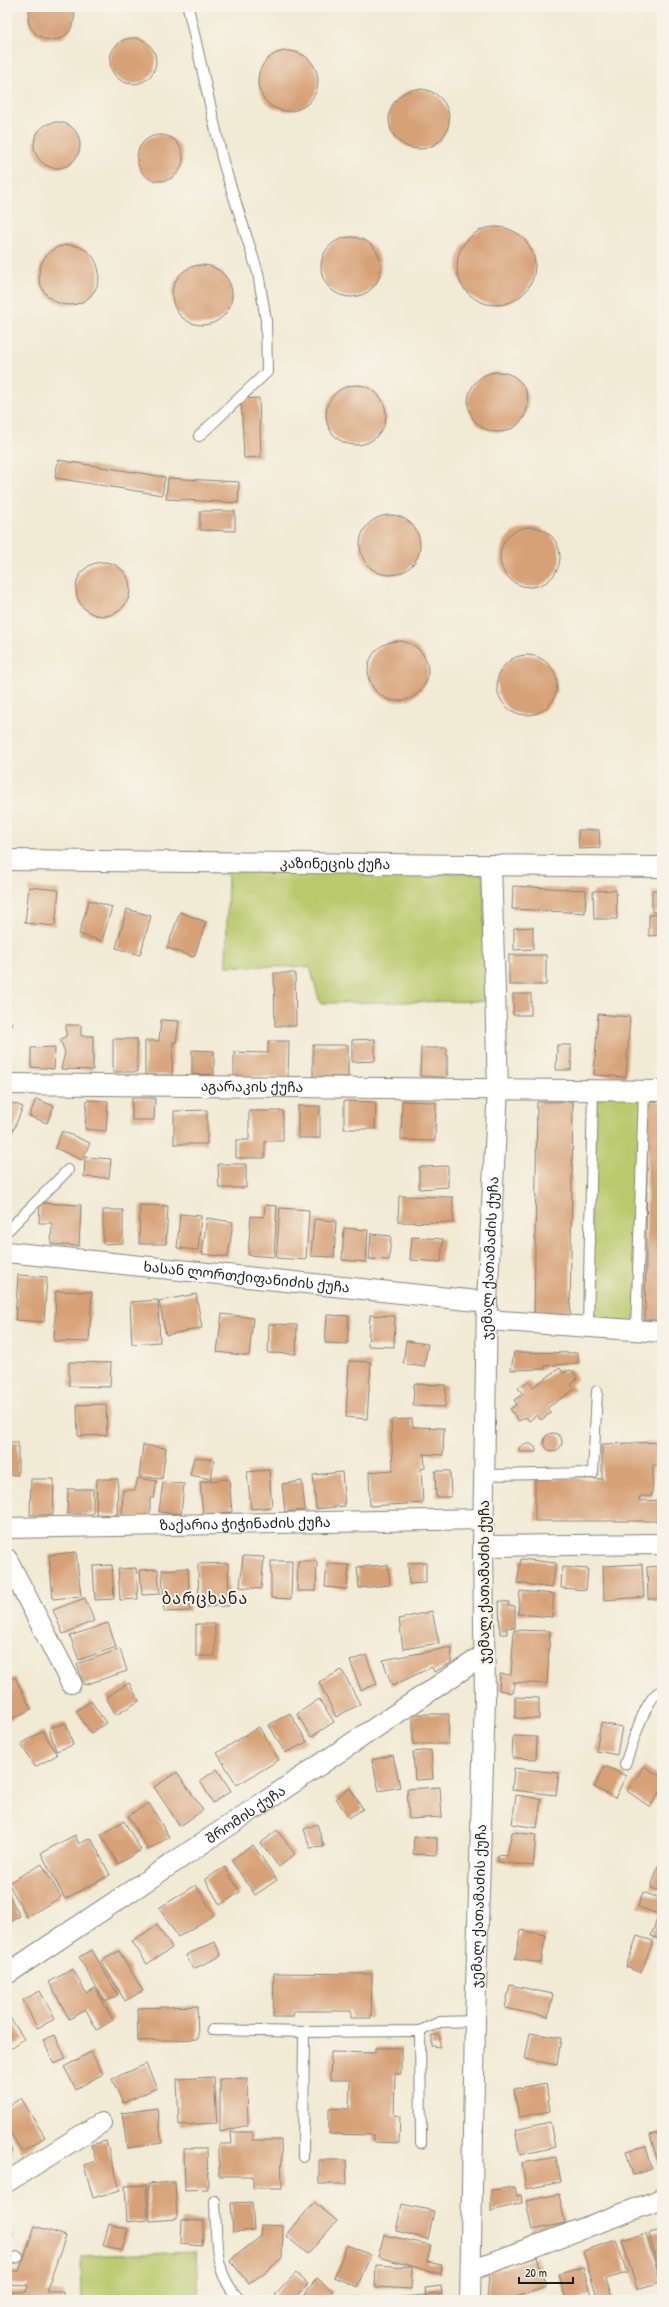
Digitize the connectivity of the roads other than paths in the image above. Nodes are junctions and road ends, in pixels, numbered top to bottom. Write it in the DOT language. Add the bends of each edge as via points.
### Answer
graph roads {
  1 [pos="188,7"];
  2 [pos="199,436"];
  3 [pos="7,860"];
  4 [pos="491,865"];
  5 [pos="662,868"];
  6 [pos="7,1084"];
  7 [pos="498,1088"];
  8 [pos="593,1090"];
  9 [pos="653,1091"];
  10 [pos="68,1170"];
  11 [pos="7,1231"];
  12 [pos="7,1252"];
  13 [pos="487,1311"];
  14 [pos="588,1327"];
  15 [pos="636,1331"];
  16 [pos="662,1332"];
  17 [pos="597,1391"];
  18 [pos="484,1475"];
  19 [pos="483,1519"];
  20 [pos="7,1528"];
  21 [pos="662,1544"];
  22 [pos="483,1546"];
  23 [pos="7,1559"];
  24 [pos="484,1655"];
  25 [pos="71,1683"];
  26 [pos="662,1691"];
  27 [pos="625,1764"];
  28 [pos="7,1974"];
  29 [pos="475,2021"];
  30 [pos="212,2030"];
  31 [pos="420,2031"];
  32 [pos="304,2032"];
  33 [pos="101,2123"];
  34 [pos="421,2143"];
  35 [pos="303,2157"];
  36 [pos="7,2182"];
  37 [pos="662,2199"];
  38 [pos="216,2201"];
  39 [pos="18,2257"];
  40 [pos="7,2260"];
  41 [pos="471,2270"];
  42 [pos="240,2300"];
  43 [pos="470,2300"];
  1 -- 2 [label="lane" via="223,162 258,273 266,320 267,372"];
  3 -- 4 [label="street, კაზინეცის ქუჩა"];
  4 -- 5 [label="street, კაზინეცის ქუჩა"];
  4 -- 7 [label="street, ჯემალ ქათამაძის ქუჩა"];
  6 -- 7 [label="street, აგარაკის ქუჩა"];
  7 -- 8 [label="street, აგარაკის ქუჩა"];
  7 -- 13 [label="street, ჯემალ ქათამაძის ქუჩა"];
  8 -- 9 [label="street, აგარაკის ქუჩა"];
  8 -- 14 [label="lane"];
  9 -- 15 [label="lane"];
  10 -- 11 [label="lane"];
  12 -- 13 [label="street, ხასან ლორთქიფანიძის ქუჩა"];
  13 -- 14 [label="street, ხასან ლორთქიფანიძის ქუჩა"];
  13 -- 18 [label="street, ჯემალ ქათამაძის ქუჩა"];
  14 -- 15 [label="street, ხასან ლორთქიფანიძის ქუჩა"];
  15 -- 16 [label="street, ხასან ლორთქიფანიძის ქუჩა"];
  17 -- 18 [label="lane" via="593,1473"];
  18 -- 19 [label="street, ჯემალ ქათამაძის ქუჩა"];
  19 -- 20 [label="street, ზაქარია ჭიჭინაძის ქუჩა"];
  19 -- 22 [label="street, ჯემალ ქათამაძის ქუჩა"];
  21 -- 22 [label="street"];
  22 -- 24 [label="street, ჯემალ ქათამაძის ქუჩა"];
  23 -- 25 [label="street"];
  24 -- 28 [label="street, შრომის ქუჩა"];
  24 -- 29 [label="street, ჯემალ ქათამაძის ქუჩა" via="485,1699"];
  26 -- 27 [label="lane" via="648,1702"];
  29 -- 31 [label="lane" via="440,2022"];
  29 -- 41 [label="street, ჯემალ ქათამაძის ქუჩა"];
  30 -- 32 [label="lane"];
  31 -- 32 [label="lane"];
  31 -- 34 [label="lane"];
  32 -- 35 [label="lane"];
  33 -- 36 [label="street"];
  37 -- 41 [label="street"];
  38 -- 42 [label="lane" via="218,2265"];
  39 -- 40 [label="lane"];
  41 -- 43 [label="street, ჯემალ ქათამაძის ქუჩა"];
}
